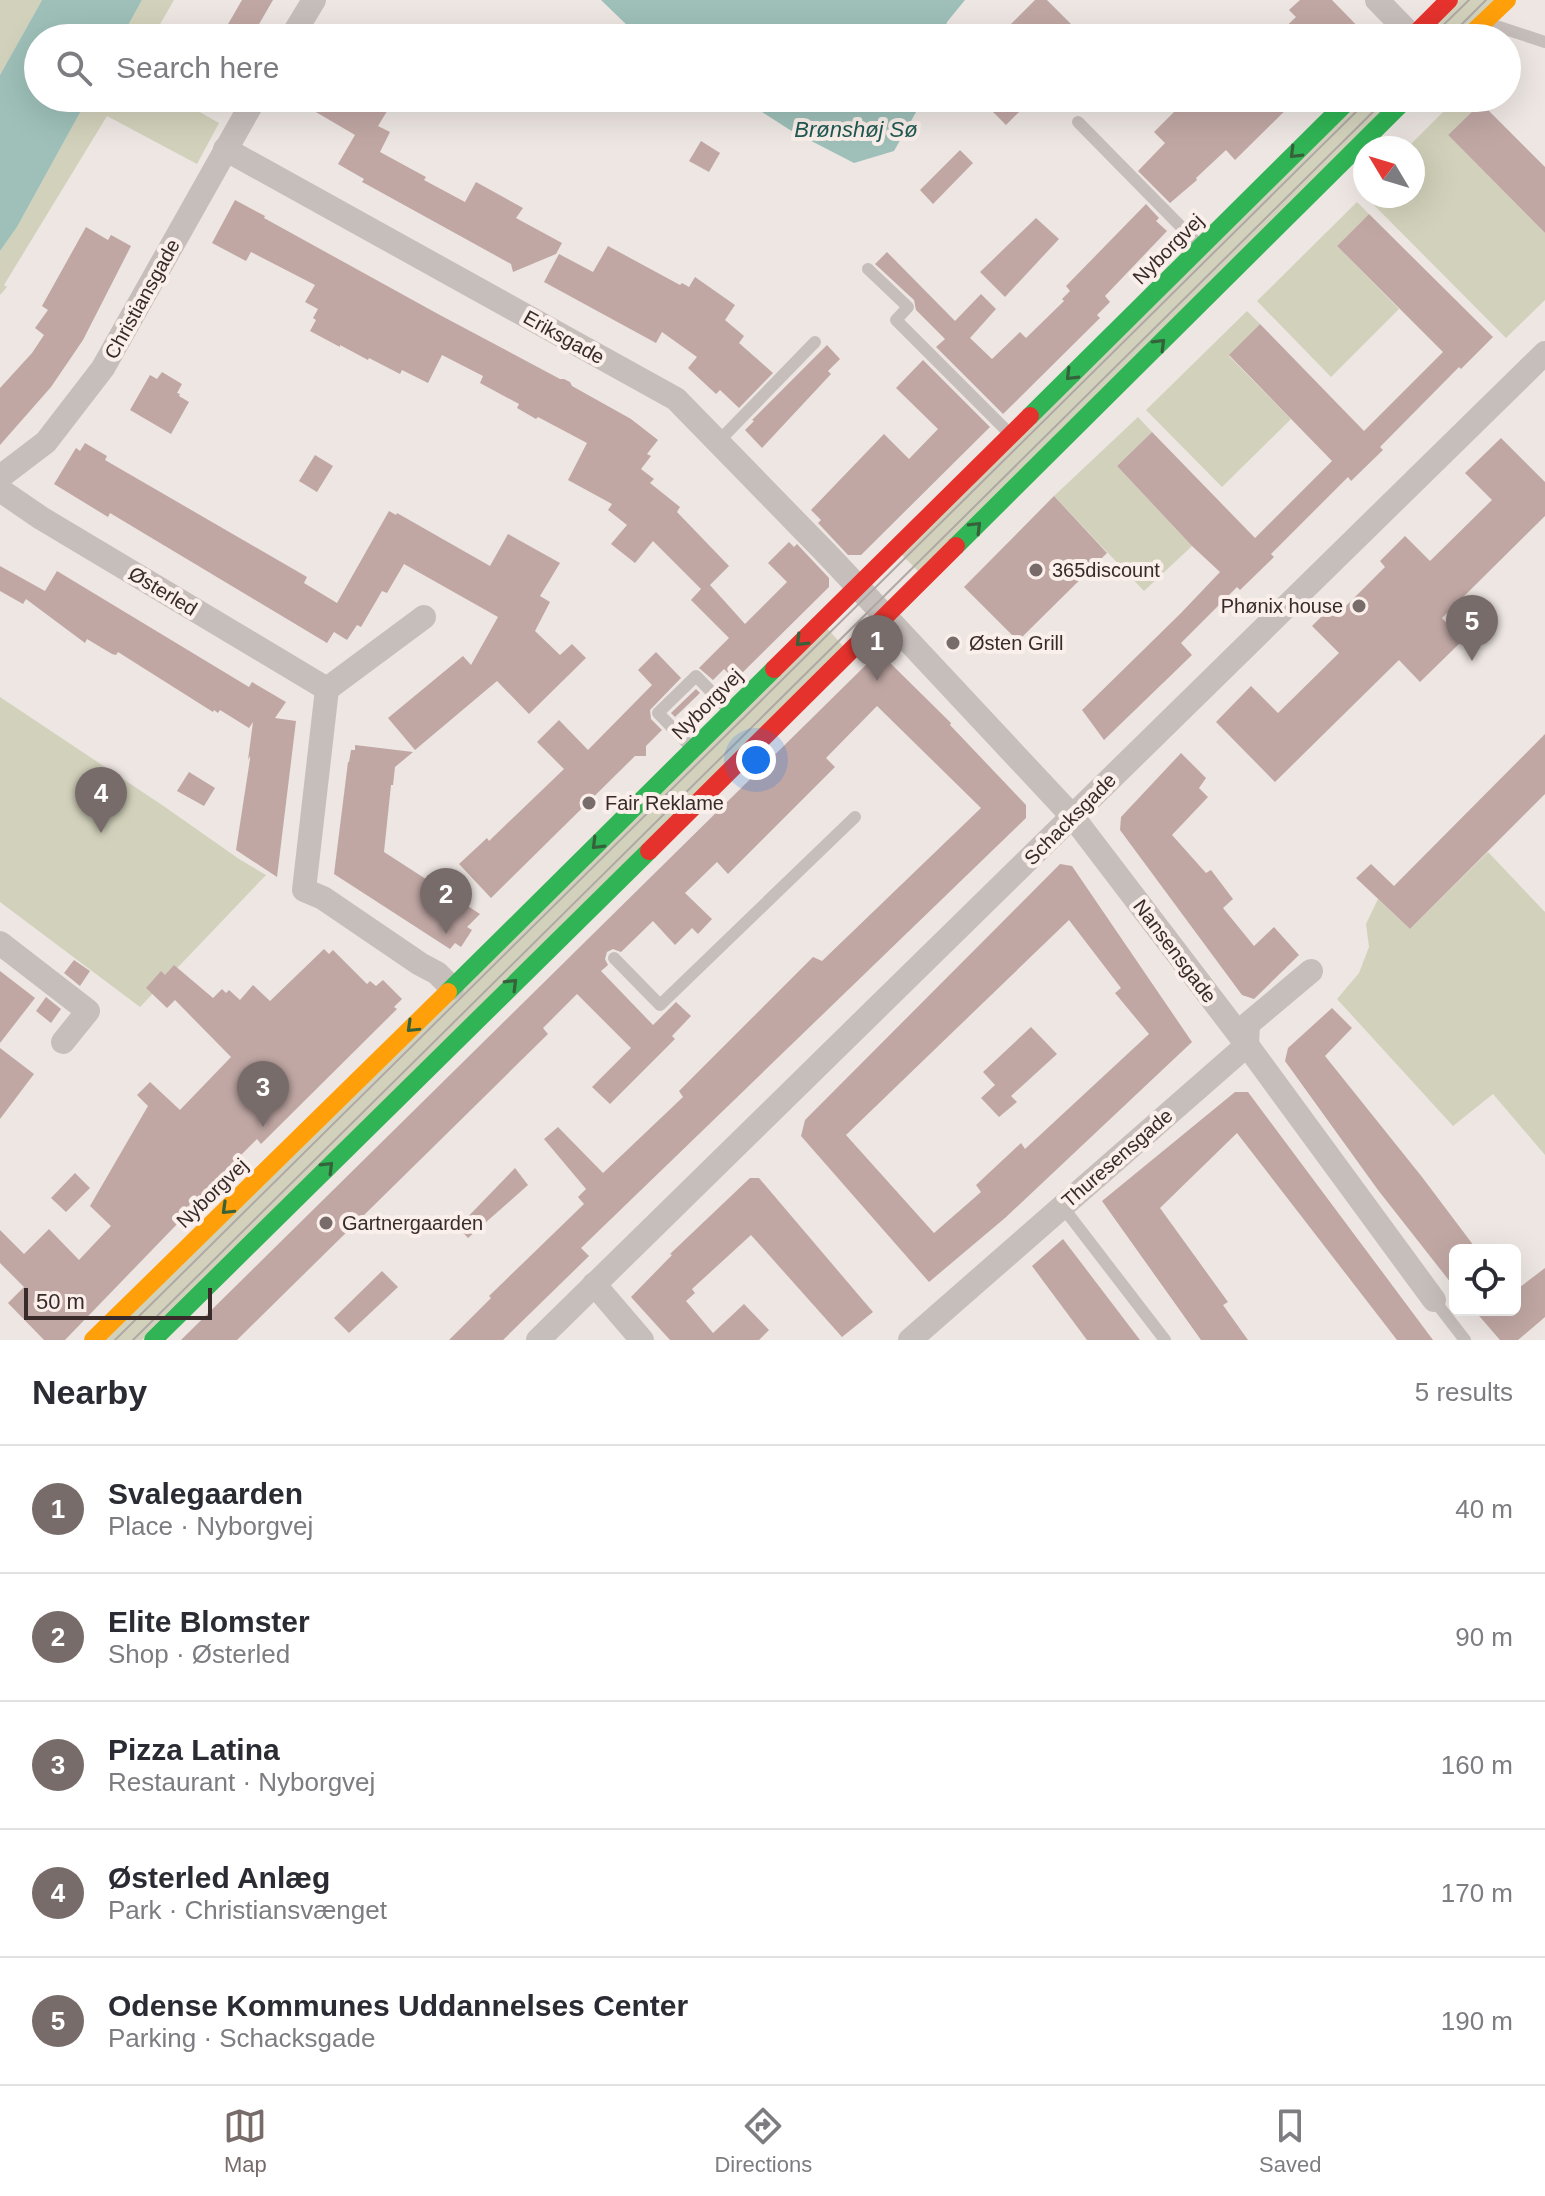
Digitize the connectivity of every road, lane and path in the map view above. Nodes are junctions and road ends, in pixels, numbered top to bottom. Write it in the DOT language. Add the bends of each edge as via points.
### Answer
graph roads {
  1 [pos="314,0"];
  2 [pos="1377,0"];
  3 [pos="1449,0"];
  4 [pos="1507,0"];
  5 [pos="1483,22"];
  6 [pos="299,24"];
  7 [pos="1400,24"];
  8 [pos="1425,24"];
  9 [pos="1489,24"];
  10 [pos="1521,34"];
  11 [pos="1545,42"];
  12 [pos="247,112"];
  13 [pos="1337,112"];
  14 [pos="1393,112"];
  15 [pos="1078,122"];
  16 [pos="225,149"];
  17 [pos="1201,247"];
  18 [pos="868,269"];
  19 [pos="815,342"];
  20 [pos="1545,353"];
  21 [pos="1011,435"];
  22 [pos="718,442"];
  23 [pos="0,477"];
  24 [pos="0,490"];
  25 [pos="856,586"];
  26 [pos="424,617"];
  27 [pos="885,617"];
  28 [pos="327,689"];
  29 [pos="731,712"];
  30 [pos="693,749"];
  31 [pos="855,817"];
  32 [pos="1073,817"];
  33 [pos="0,943"];
  34 [pos="614,958"];
  35 [pos="1311,971"];
  36 [pos="452,988"];
  37 [pos="63,1042"];
  38 [pos="1247,1045"];
  39 [pos="1062,1206"];
  40 [pos="594,1284"];
  41 [pos="1434,1300"];
  42 [pos="93,1340"];
  43 [pos="153,1340"];
  44 [pos="538,1340"];
  45 [pos="642,1340"];
  46 [pos="910,1340"];
  47 [pos="1165,1340"];
  48 [pos="1465,1340"];
  1 -- 6 [label="street"];
  2 -- 7 [label="street"];
  3 -- 8 [label="street"];
  4 -- 5 [label="street"];
  5 -- 9 [label="lane"];
  10 -- 11 [label="lane"];
  12 -- 16 [label="street, Christiansgade"];
  13 -- 17 [label="street, Nyborgvej, one-way"];
  27 -- 14 [label="street, one-way"];
  15 -- 17 [label="lane"];
  16 -- 22 [label="street, Eriksgade" via="676,399"];
  16 -- 23 [label="street, Christiansgade" via="103,368 46,442"];
  17 -- 21 [label="street, Nyborgvej, one-way"];
  18 -- 21 [label="lane" via="908,307 896,320"];
  19 -- 22 [label="lane"];
  20 -- 32 [label="street, Schacksgade"];
  21 -- 25 [label="street, Nyborgvej"];
  22 -- 25 [label="street, Eriksgade"];
  24 -- 28 [label="street, Østerled"];
  25 -- 27 [label="street, Nansensgade"];
  25 -- 29 [label="street, Nyborgvej, one-way"];
  26 -- 28 [label="street"];
  27 -- 32 [label="street, Nansensgade"];
  43 -- 27 [label="street, one-way" via="582,926"];
  28 -- 36 [label="street" via="304,890 437,973"];
  29 -- 30 [label="street, Nyborgvej"];
  29 -- 30 [label="lane" via="696,676 658,713"];
  30 -- 36 [label="street, Nyborgvej, one-way"];
  31 -- 34 [label="lane" via="660,1005"];
  32 -- 38 [label="street, Nansensgade"];
  32 -- 40 [label="street, Schacksgade"];
  33 -- 37 [label="street" via="88,1011"];
  35 -- 38 [label="street, Thuresensgade" via="1248,1024"];
  36 -- 42 [label="street, Nyborgvej, one-way"];
  38 -- 39 [label="street, Thuresensgade"];
  38 -- 41 [label="street, Nansensgade"];
  39 -- 46 [label="street, Thuresensgade"];
  39 -- 47 [label="lane"];
  40 -- 44 [label="street, Schacksgade"];
  40 -- 45 [label="street"];
  41 -- 48 [label="lane, Nansensgade"];
}
